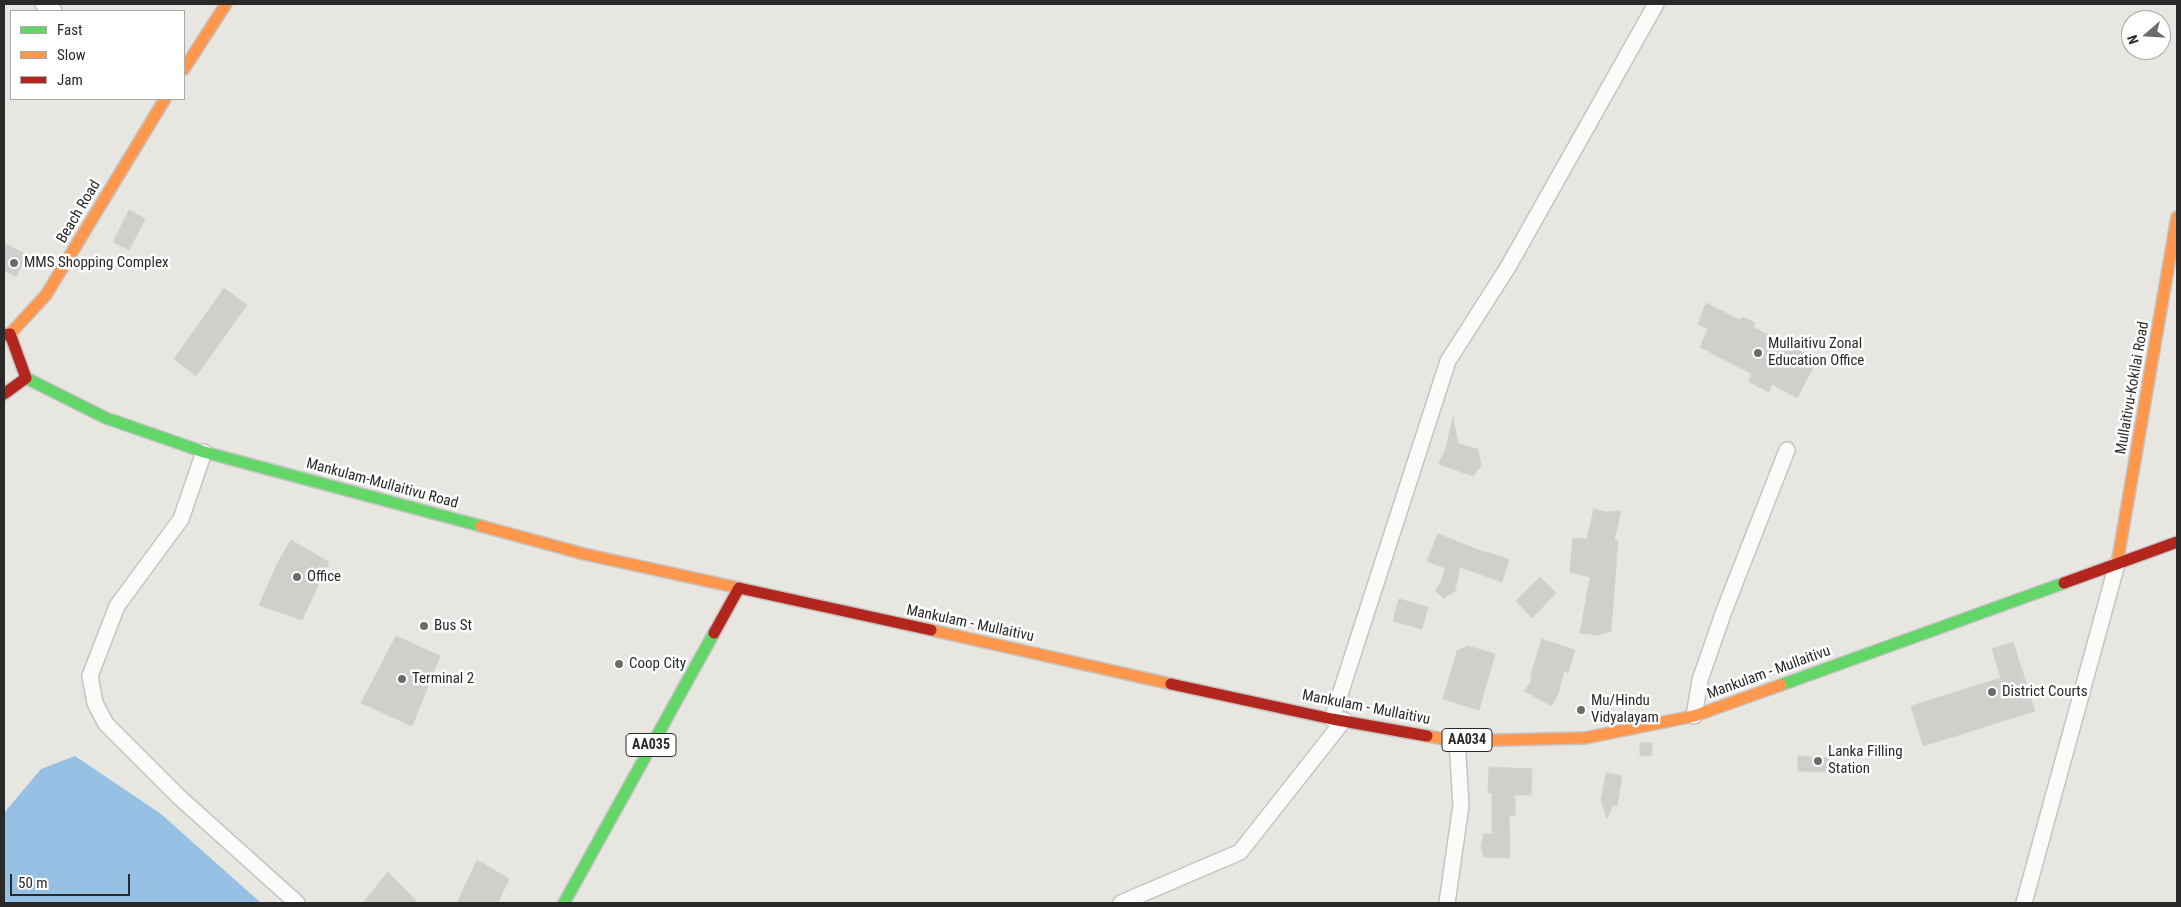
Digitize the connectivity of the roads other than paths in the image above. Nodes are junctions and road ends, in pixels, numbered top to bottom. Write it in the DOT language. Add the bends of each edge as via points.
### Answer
graph roads {
  1 [pos="226,4"];
  2 [pos="1656,4"];
  3 [pos="185,67"];
  4 [pos="164,100"];
  5 [pos="2177,217"];
  6 [pos="7,334"];
  7 [pos="26,378"];
  8 [pos="4,394"];
  9 [pos="1787,450"];
  10 [pos="204,452"];
  11 [pos="2177,542"];
  12 [pos="2117,564"];
  13 [pos="740,588"];
  14 [pos="1694,716"];
  15 [pos="1338,719"];
  16 [pos="1457,740"];
  17 [pos="297,903"];
  18 [pos="564,903"];
  19 [pos="1121,903"];
  20 [pos="1447,903"];
  21 [pos="2024,903"];
  1 -- 3 [label="main road"];
  2 -- 15 [label="street" via="1508,267 1448,361"];
  4 -- 6 [label="main road, Beach Road" via="46,295"];
  5 -- 12 [label="main road, Mullaitivu-Kokilai Road"];
  6 -- 7 [label="main road"];
  7 -- 8 [label="main road"];
  7 -- 10 [label="main road, Mankulam-Mullaitivu Road" via="106,418"];
  9 -- 14 [label="street" via="1724,611 1700,680"];
  10 -- 13 [label="main road, Mankulam-Mullaitivu Road" via="584,554"];
  10 -- 17 [label="street" via="182,518 117,606 90,676 95,704 106,724 178,796"];
  11 -- 12 [label="main road, Mankulam - Mullaitivu / AA034"];
  12 -- 14 [label="main road, Mankulam - Mullaitivu / AA034"];
  12 -- 21 [label="street"];
  13 -- 15 [label="main road, Mankulam - Mullaitivu / AA034"];
  13 -- 18 [label="main road, AA035"];
  14 -- 16 [label="main road, Mankulam - Mullaitivu / AA034" via="1585,738"];
  15 -- 16 [label="main road, Mankulam - Mullaitivu / AA034"];
  15 -- 19 [label="street" via="1240,852"];
  16 -- 20 [label="street" via="1461,805"];
}
